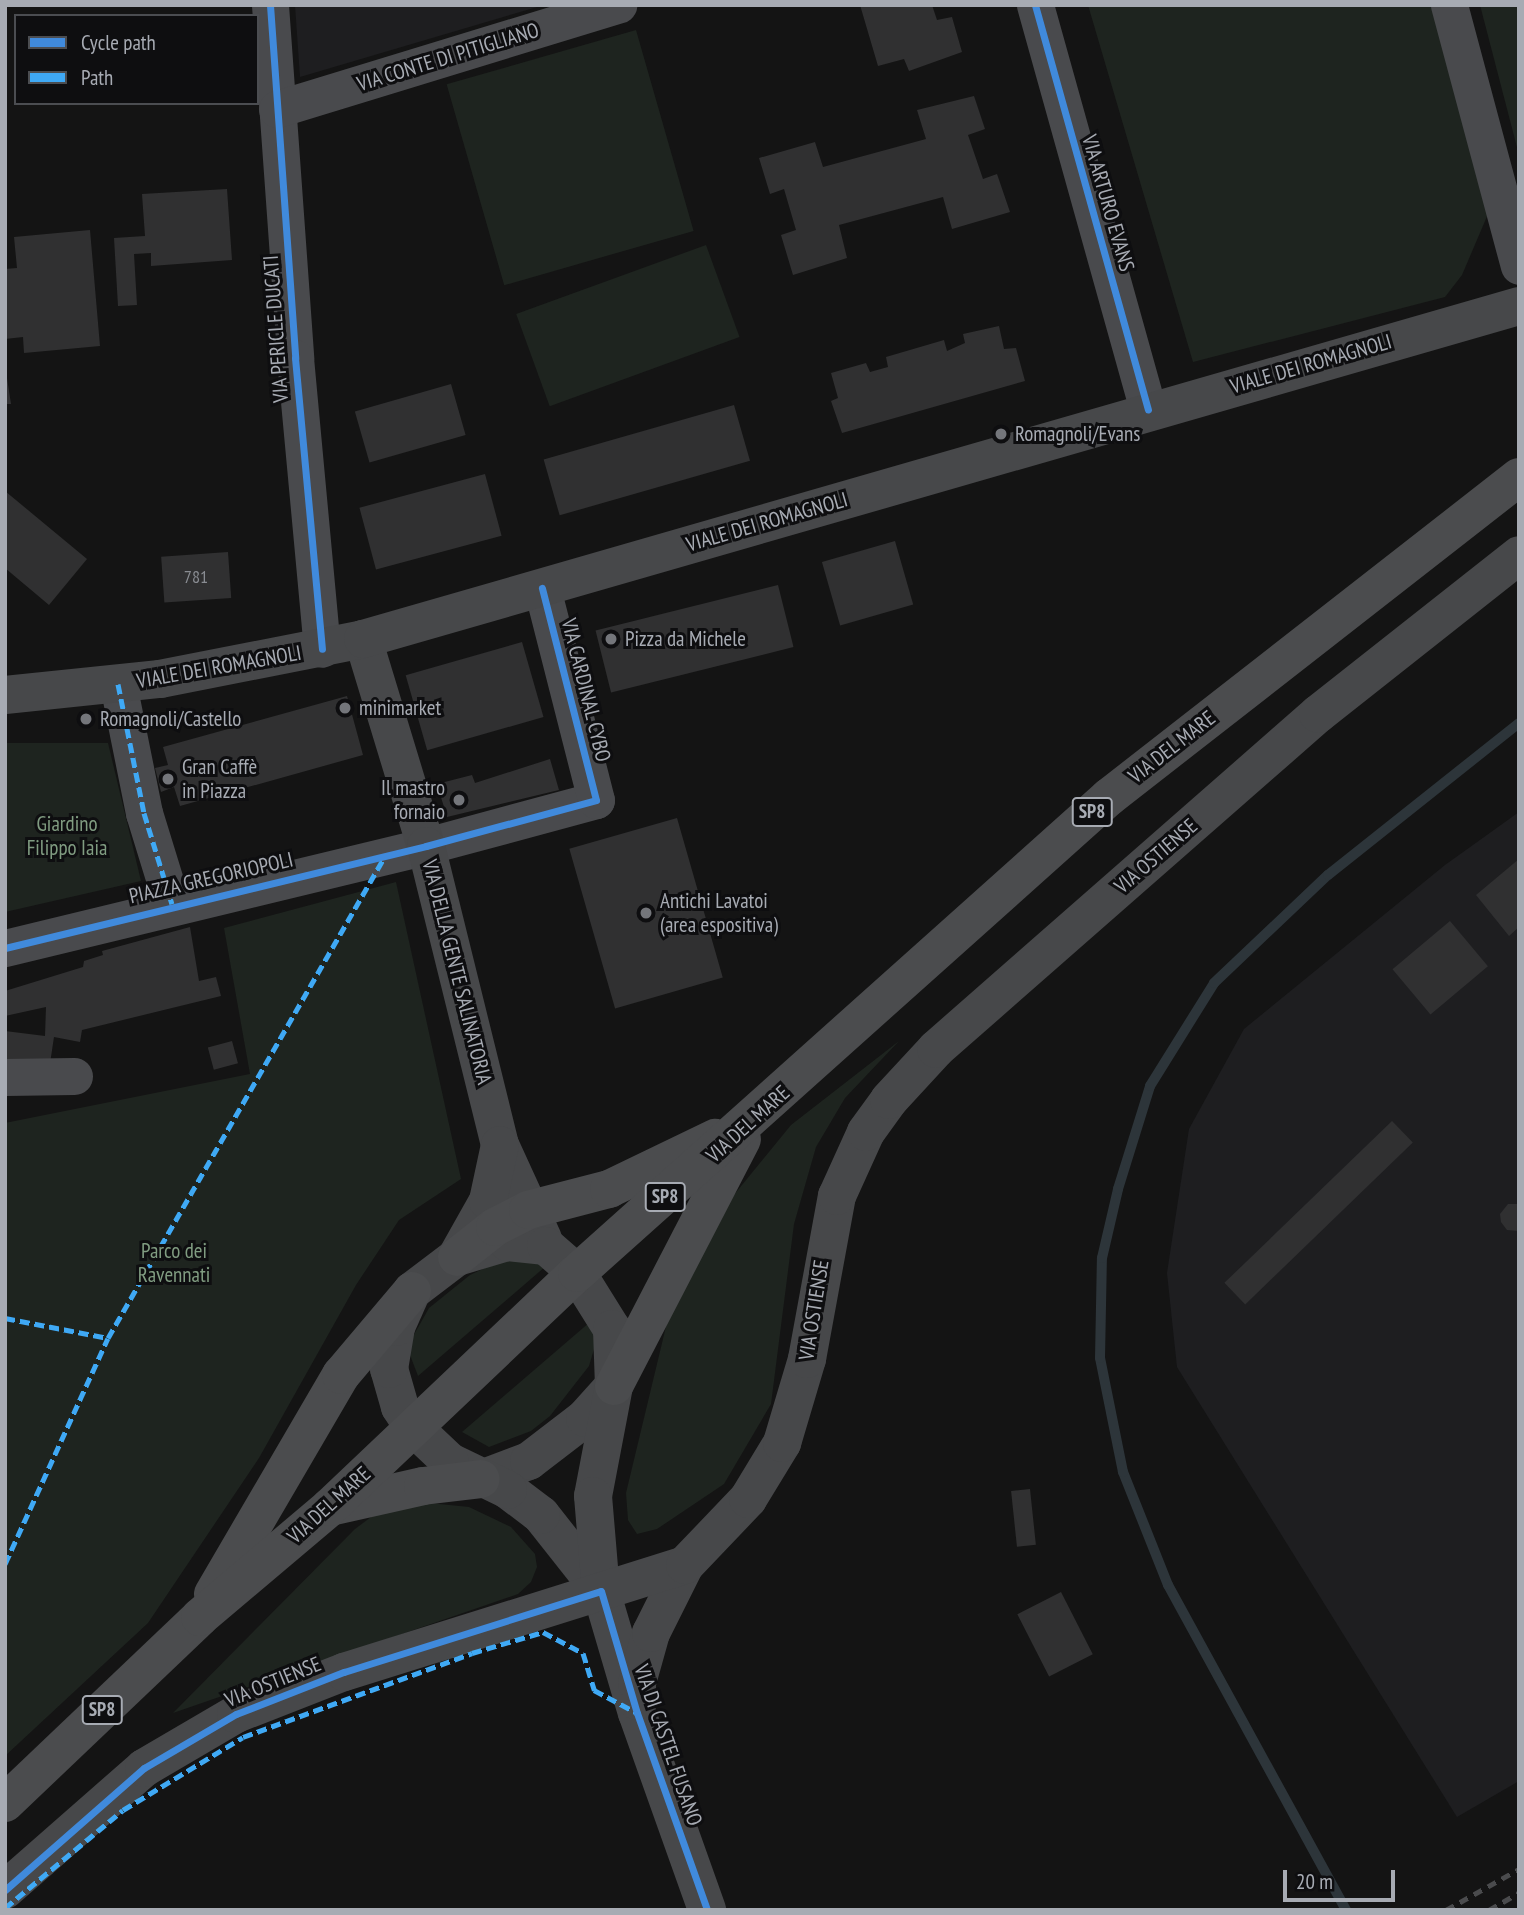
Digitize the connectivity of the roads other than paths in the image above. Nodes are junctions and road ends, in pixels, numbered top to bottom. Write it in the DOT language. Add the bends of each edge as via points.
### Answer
graph roads {
  1 [pos="270,5"];
  2 [pos="618,5"];
  3 [pos="1035,5"];
  4 [pos="1449,5"];
  5 [pos="277,109"];
  6 [pos="1519,266"];
  7 [pos="1519,306"];
  8 [pos="1148,410"];
  9 [pos="1519,477"];
  10 [pos="1519,555"];
  11 [pos="542,588"];
  12 [pos="363,639"];
  13 [pos="322,649"];
  14 [pos="118,684"];
  15 [pos="5,695"];
  16 [pos="596,800"];
  17 [pos="426,846"];
  18 [pos="172,904"];
  19 [pos="5,948"];
  20 [pos="74,1076"];
  21 [pos="5,1077"];
  22 [pos="752,1121"];
  23 [pos="500,1145"];
  24 [pos="528,1210"];
  25 [pos="546,1246"];
  26 [pos="457,1257"];
  27 [pos="577,1273"];
  28 [pos="412,1291"];
  29 [pos="614,1386"];
  30 [pos="413,1427"];
  31 [pos="481,1479"];
  32 [pos="330,1507"];
  33 [pos="685,1565"];
  34 [pos="601,1591"];
  35 [pos="200,1617"];
  36 [pos="637,1713"];
  37 [pos="5,1803"];
  38 [pos="5,1890"];
  39 [pos="707,1910"];
  1 -- 5 [label="street, VIA PERICLE DUCATI"];
  2 -- 5 [label="street, VIA CONTE DI PITIGLIANO"];
  3 -- 8 [label="street, VIA ARTURO EVANS"];
  4 -- 6 [label="street"];
  5 -- 13 [label="street, VIA PERICLE DUCATI"];
  7 -- 8 [label="main road, VIALE DEI ROMAGNOLI"];
  8 -- 11 [label="main road, VIALE DEI ROMAGNOLI"];
  9 -- 22 [label="main road, VIA DEL MARE / SP8" via="1109,797"];
  10 -- 33 [label="main road, VIA OSTIENSE" via="1307,723 936,1049 889,1100 866,1132 837,1196 807,1359 782,1443 748,1499"];
  11 -- 12 [label="main road, VIALE DEI ROMAGNOLI"];
  11 -- 16 [label="street, VIA CARDINAL CYBO"];
  12 -- 13 [label="main road, VIALE DEI ROMAGNOLI"];
  12 -- 17 [label="main road, VIA DELLA GENTE SALINATORIA"];
  13 -- 14 [label="main road, VIALE DEI ROMAGNOLI"];
  14 -- 15 [label="main road, VIALE DEI ROMAGNOLI"];
  14 -- 18 [label="street, PIAZZA GREGORIOPOLI" via="144,813"];
  16 -- 17 [label="street, PIAZZA GREGORIOPOLI"];
  17 -- 18 [label="street, PIAZZA GREGORIOPOLI"];
  17 -- 23 [label="main road, VIA DELLA GENTE SALINATORIA"];
  18 -- 19 [label="street, PIAZZA GREGORIOPOLI"];
  20 -- 21 [label="street"];
  22 -- 24 [label="main road" via="609,1189"];
  22 -- 27 [label="main road, VIA DEL MARE / SP8"];
  22 -- 29 [label="main road"];
  23 -- 24 [label="main road, VIA DELLA GENTE SALINATORIA"];
  23 -- 26 [label="main road, VIA DELLA GENTE SALINATORIA" via="488,1201"];
  24 -- 25 [label="main road, VIA DELLA GENTE SALINATORIA"];
  24 -- 26 [label="main road" via="495,1227"];
  25 -- 26 [label="main road" via="507,1242"];
  25 -- 27 [label="main road"];
  26 -- 28 [label="main road"];
  27 -- 29 [label="main road" via="612,1329"];
  27 -- 30 [label="main road, VIA DEL MARE / SP8"];
  28 -- 30 [label="main road" via="394,1335 389,1369 400,1407"];
  28 -- 35 [label="main road" via="360,1350 318,1411"];
  29 -- 31 [label="main road" via="584,1418 529,1461"];
  29 -- 34 [label="main road" via="593,1496"];
  30 -- 31 [label="main road" via="450,1462"];
  30 -- 32 [label="main road, VIA DEL MARE / SP8"];
  31 -- 32 [label="main road" via="423,1486"];
  31 -- 34 [label="main road" via="508,1490 541,1515"];
  32 -- 35 [label="main road, VIA DEL MARE / SP8"];
  33 -- 34 [label="main road, VIA OSTIENSE"];
  33 -- 36 [label="main road" via="644,1653"];
  34 -- 36 [label="main road, VIA DI CASTEL FUSANO"];
  34 -- 38 [label="main road, VIA OSTIENSE" via="344,1672 236,1714 144,1768"];
  35 -- 37 [label="main road, VIA DEL MARE / SP8"];
  36 -- 39 [label="main road, VIA DI CASTEL FUSANO"];
}
